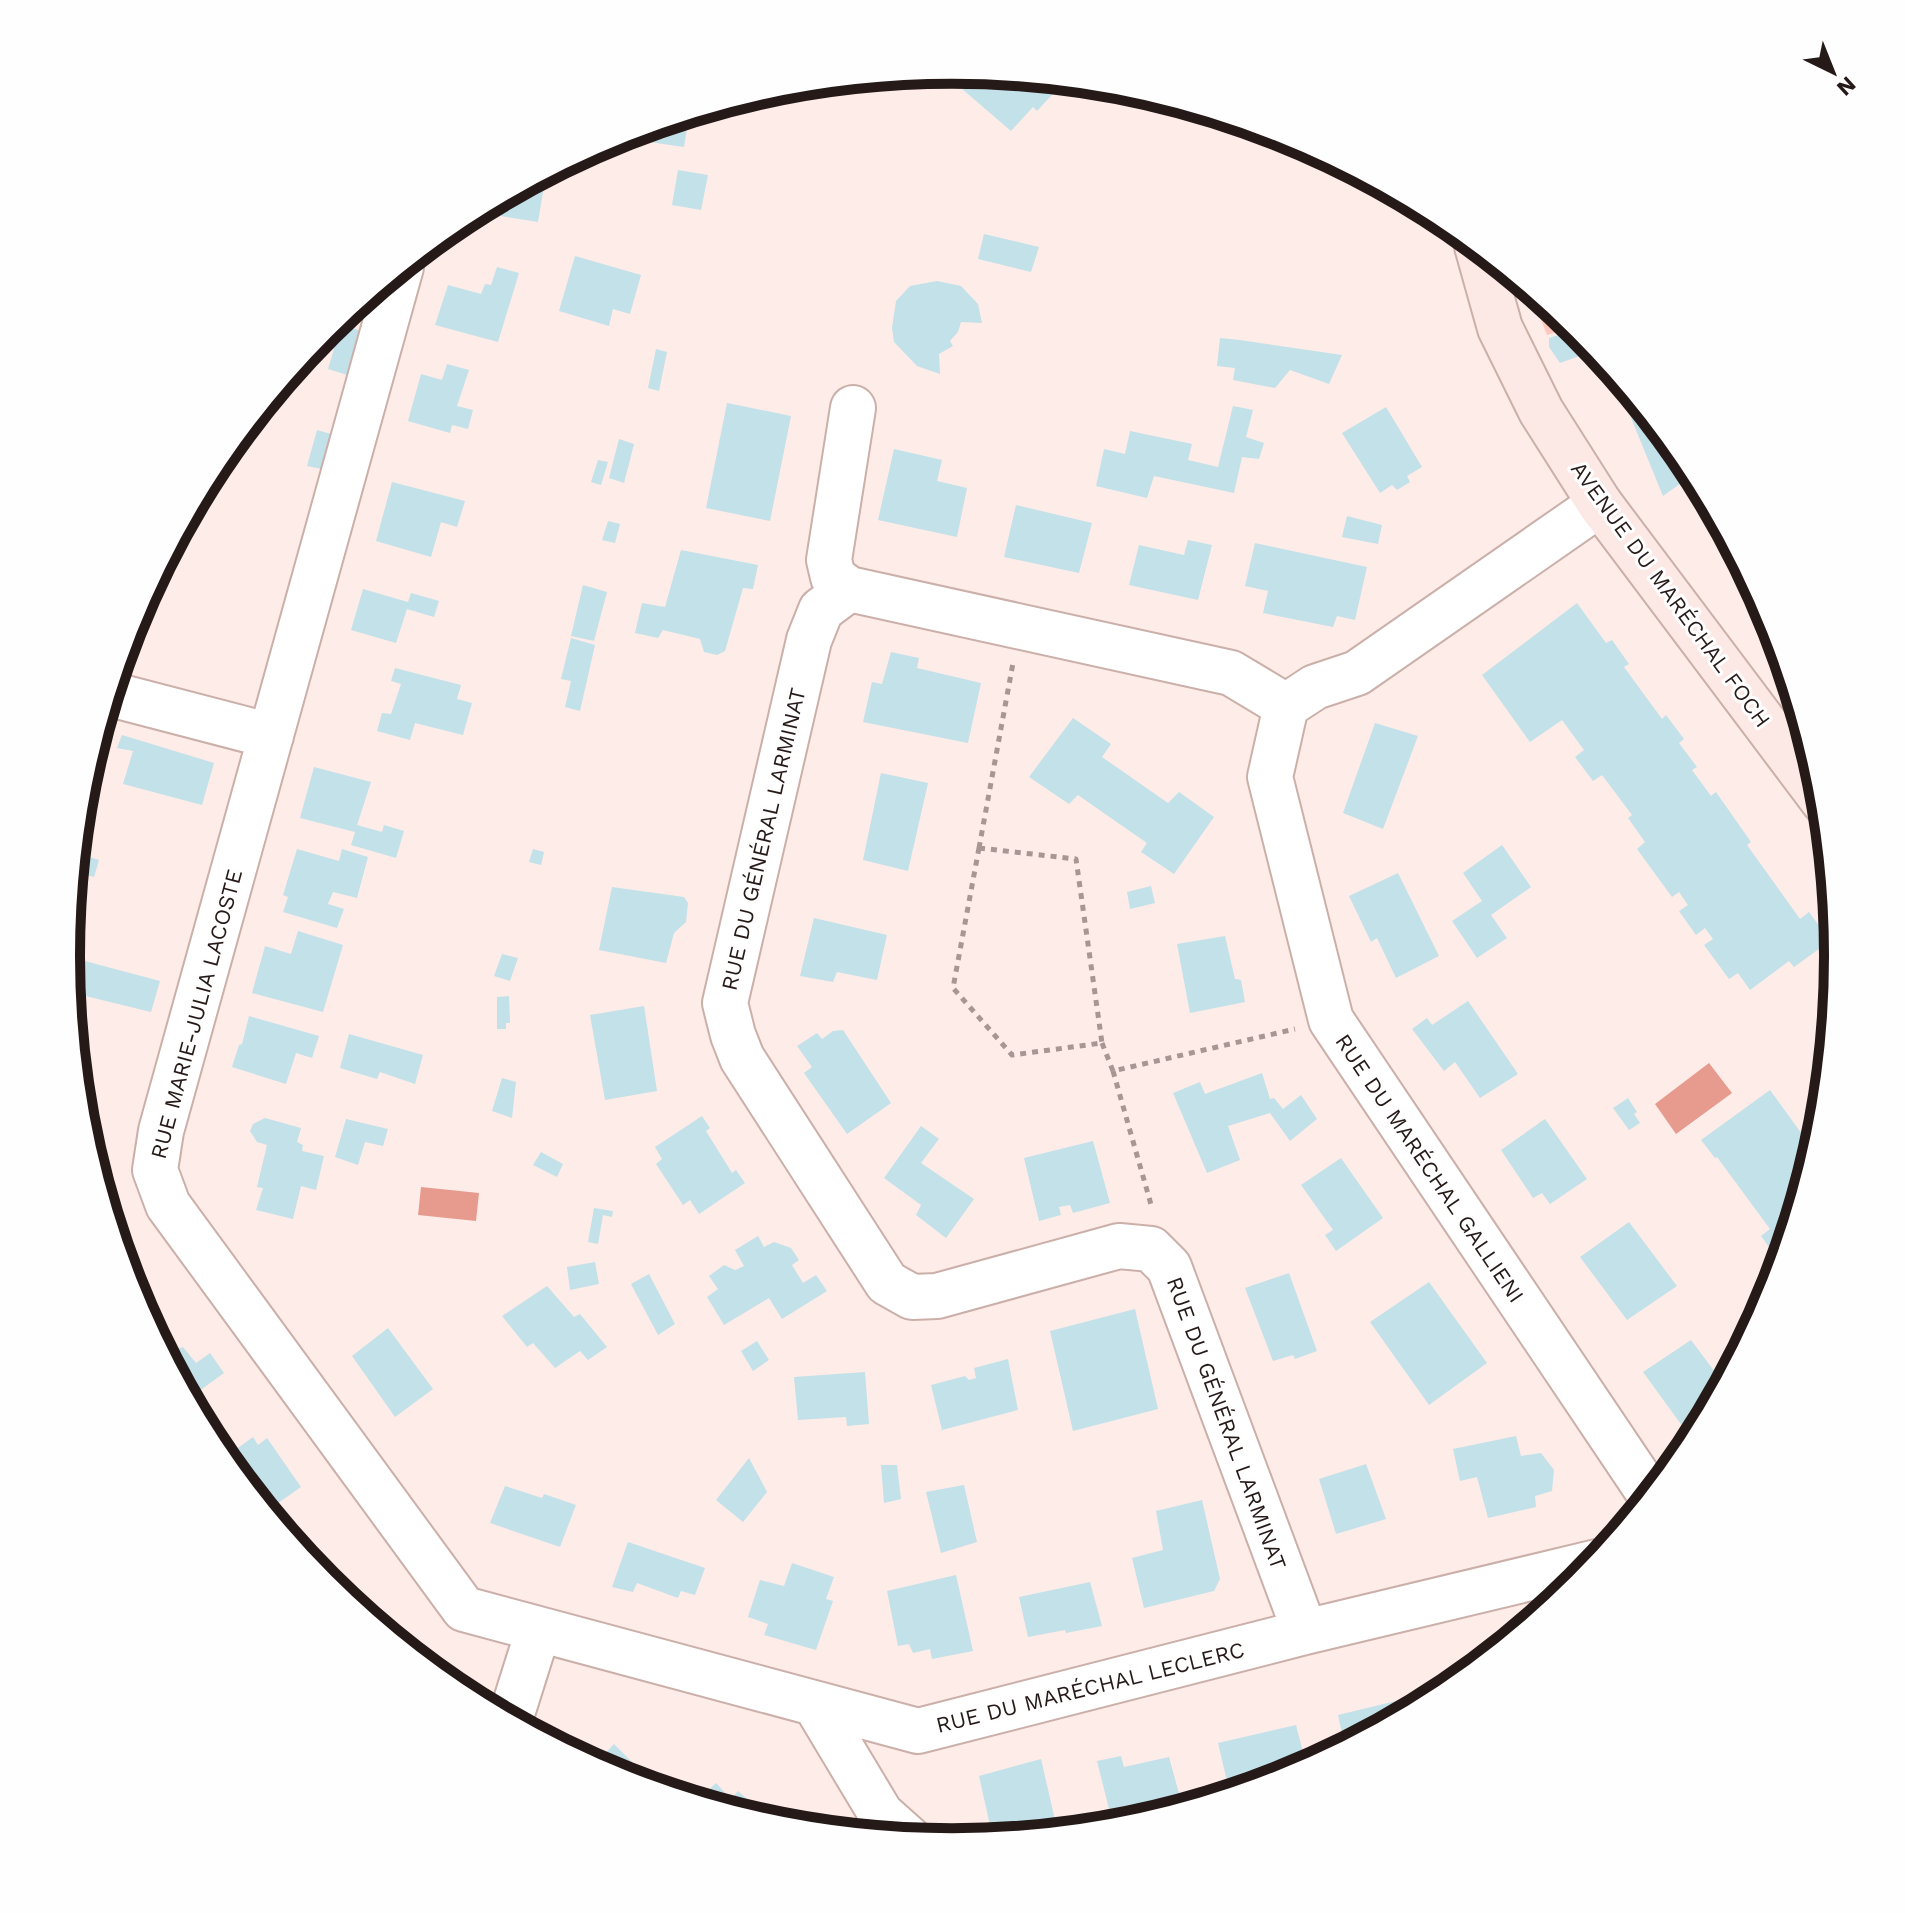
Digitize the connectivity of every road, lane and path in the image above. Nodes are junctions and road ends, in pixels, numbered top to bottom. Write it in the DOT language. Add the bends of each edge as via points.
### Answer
graph roads {
  1 [pos="1482,262"];
  2 [pos="396,285"];
  3 [pos="853,408"];
  4 [pos="1600,504"];
  5 [pos="849,589"];
  6 [pos="1020,627"];
  7 [pos="120,697"];
  8 [pos="1286,706"];
  9 [pos="271,736"];
  10 [pos="1806,778"];
  11 [pos="979,848"];
  12 [pos="1331,1020"];
  13 [pos="1102,1043"];
  14 [pos="1113,1071"];
  15 [pos="1169,1267"];
  16 [pos="1645,1488"];
  17 [pos="1574,1567"];
  18 [pos="538,1631"];
  19 [pos="1305,1632"];
  20 [pos="815,1704"];
  21 [pos="513,1710"];
  22 [pos="896,1827"];
  1 -- 4 [label="main road, AVENUE DU MARÉCHAL FOCH" via="1500,328 1541,411"];
  2 -- 9 [label="street, RUE MARIE-JULIA LACOSTE"];
  3 -- 5 [label="street" via="829,560 833,577"];
  4 -- 8 [label="street" via="1357,673 1315,687"];
  4 -- 10 [label="main road, AVENUE DU MARÉCHAL FOCH"];
  5 -- 6 [label="street"];
  5 -- 15 [label="street, RUE DU GÉNÉRAL LARMINAT" via="821,610 809,640 725,1003 742,1058 887,1283 912,1297 937,1296 1119,1246 1151,1249"];
  6 -- 8 [label="street" via="1231,673"];
  6 -- 11 [label="path"];
  7 -- 9 [label="street"];
  8 -- 12 [label="street, RUE DU MARÉCHAL GALLIENI" via="1270,777"];
  9 -- 18 [label="street, RUE MARIE-JULIA LACOSTE" via="161,1131 155,1170 168,1205 464,1609"];
  11 -- 13 [label="path" via="1076,859"];
  11 -- 13 [label="path" via="953,988 1012,1055"];
  12 -- 14 [label="path"];
  12 -- 16 [label="street, RUE DU MARÉCHAL GALLIENI"];
  13 -- 14 [label="path"];
  14 -- 15 [label="path"];
  15 -- 19 [label="street, RUE DU GÉNÉRAL LARMINAT"];
  17 -- 19 [label="street, RUE DU MARÉCHAL LECLERC"];
  18 -- 20 [label="street, RUE DU MARÉCHAL LECLERC"];
  18 -- 21 [label="street"];
  19 -- 20 [label="street, RUE DU MARÉCHAL LECLERC" via="918,1731"];
  20 -- 22 [label="street" via="881,1814"];
}
